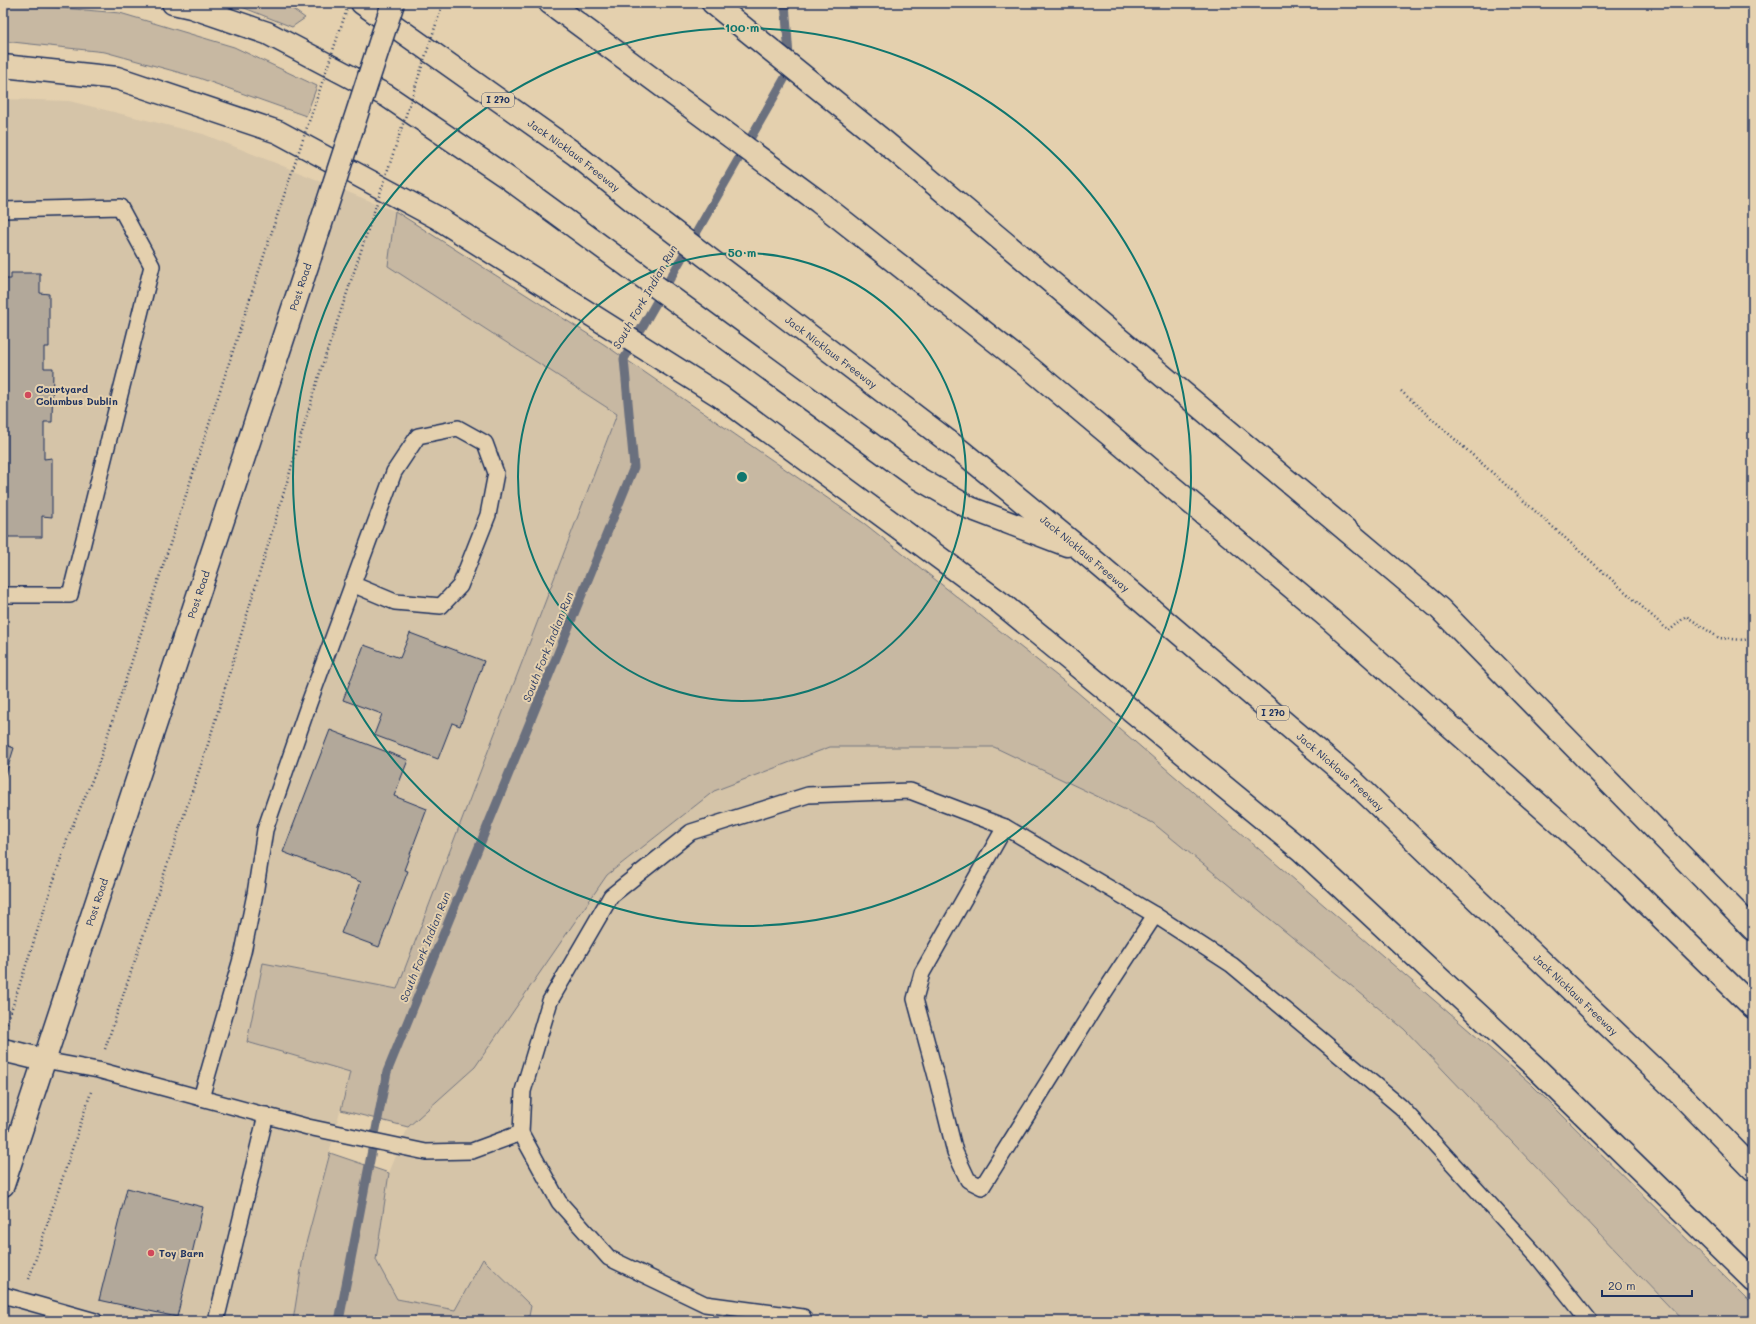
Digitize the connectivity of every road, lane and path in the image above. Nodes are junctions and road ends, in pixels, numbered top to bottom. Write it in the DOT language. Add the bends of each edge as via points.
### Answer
graph roads {
  1 [pos="172,3"];
  2 [pos="349,3"];
  3 [pos="362,3"];
  4 [pos="393,3"];
  5 [pos="443,3"];
  6 [pos="550,3"];
  7 [pos="713,3"];
  8 [pos="3,66"];
  9 [pos="3,210"];
  10 [pos="1401,392"];
  11 [pos="1085,552"];
  12 [pos="352,584"];
  13 [pos="3,595"];
  14 [pos="1753,638"];
  15 [pos="1005,827"];
  16 [pos="1155,915"];
  17 [pos="1753,929"];
  18 [pos="1753,1008"];
  19 [pos="5,1028"];
  20 [pos="3,1050"];
  21 [pos="44,1060"];
  22 [pos="98,1070"];
  23 [pos="201,1098"];
  24 [pos="266,1115"];
  25 [pos="521,1133"];
  26 [pos="1753,1169"];
  27 [pos="3,1185"];
  28 [pos="1753,1280"];
  29 [pos="3,1295"];
  30 [pos="21,1301"];
  31 [pos="803,1317"];
  32 [pos="95,1321"];
  33 [pos="216,1321"];
  34 [pos="1589,1321"];
  1 -- 11 [label="main road" via="191,6 268,33 386,96 508,178 916,477 970,508"];
  2 -- 19 [label="path, bridge" via="96,771 70,834"];
  3 -- 11 [label="main road, Jack Nicklaus Freeway / I 270" via="575,154 961,451"];
  4 -- 21 [label="main road, Post Road, bridge"];
  5 -- 22 [label="path, bridge" via="321,369 209,741"];
  6 -- 18 [label="main road" via="819,202 1031,368 1331,620 1618,875"];
  7 -- 17 [label="main road" via="886,144 1440,609"];
  8 -- 28 [label="main road" via="117,78 278,132 436,217 720,396 1002,604 1301,850 1535,1067"];
  9 -- 13 [label="lane" via="120,207 152,266 70,595"];
  10 -- 14 [label="path" via="1669,631 1686,616 1719,638"];
  11 -- 26 [label="main road, Jack Nicklaus Freeway / I 270" via="1353,781 1685,1099"];
  12 -- 12 [label="lane" via="394,472 418,436 458,428 485,443 496,473 488,515 460,586 441,606 395,602"];
  12 -- 23 [label="lane" via="265,830 243,952"];
  15 -- 16 [label="lane"];
  15 -- 16 [label="lane" via="922,973 915,999 955,1152 968,1180 982,1187"];
  15 -- 25 [label="lane" via="910,791 808,795 691,832 611,896 550,1001 523,1091"];
  16 -- 34 [label="lane" via="1232,965 1401,1107 1537,1256"];
  20 -- 21 [label="main road"];
  21 -- 22 [label="lane"];
  21 -- 27 [label="main road, Post Road"];
  22 -- 23 [label="lane"];
  22 -- 30 [label="path"];
  23 -- 24 [label="lane"];
  24 -- 25 [label="lane" via="308,1127 426,1152 472,1151"];
  24 -- 33 [label="lane"];
  25 -- 31 [label="lane" via="558,1202 609,1258 705,1304"];
  29 -- 30 [label="lane"];
  30 -- 32 [label="lane"];
}
